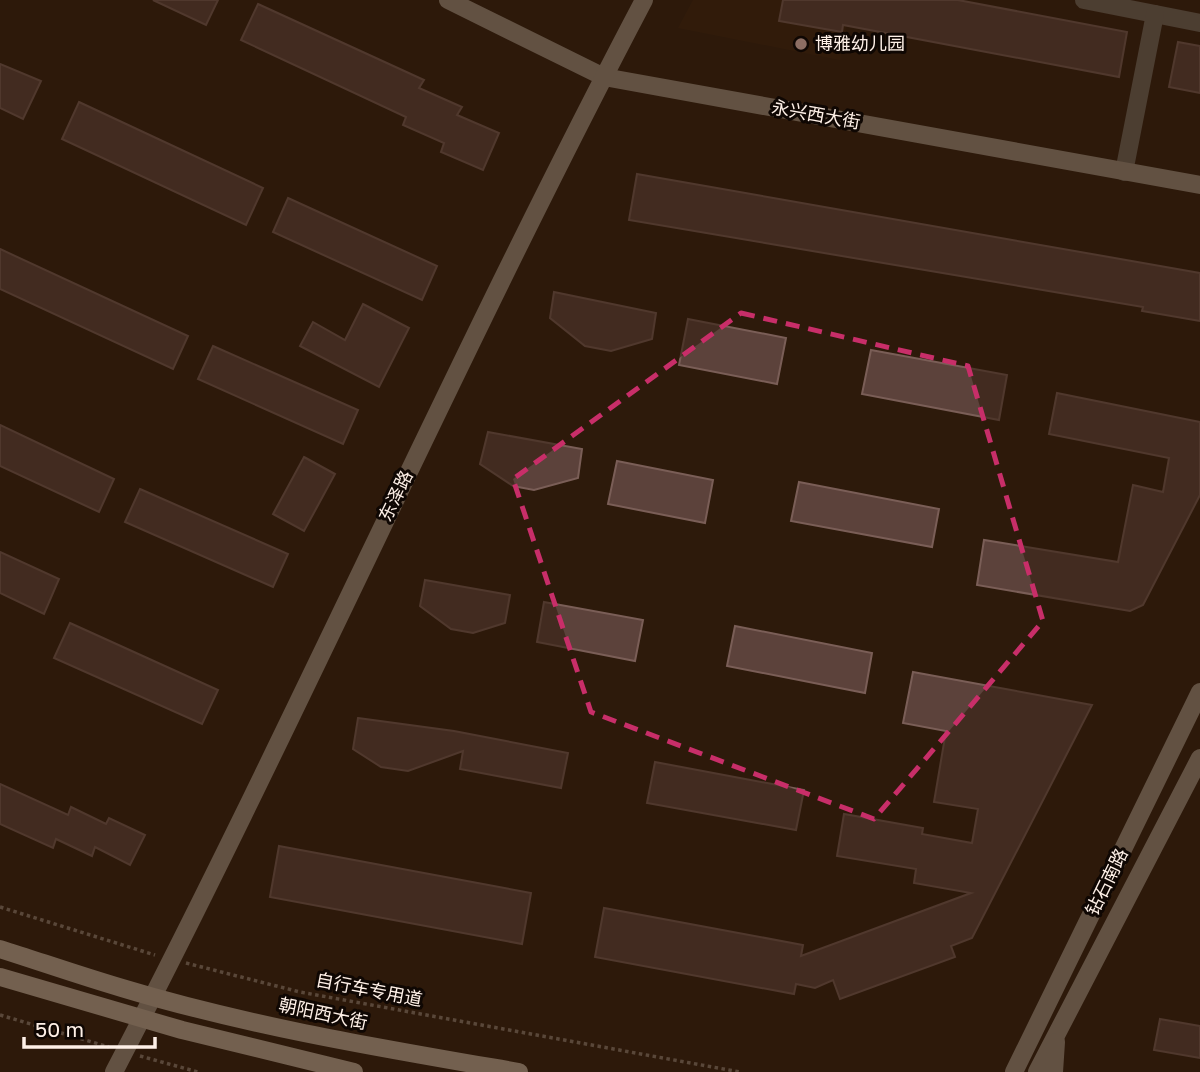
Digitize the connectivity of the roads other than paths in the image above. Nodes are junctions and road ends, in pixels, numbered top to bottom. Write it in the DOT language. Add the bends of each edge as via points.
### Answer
graph roads {
  1 [pos="448,0"];
  2 [pos="644,0"];
  3 [pos="1084,0"];
  4 [pos="1155,14"];
  5 [pos="1200,23"];
  6 [pos="604,77"];
  7 [pos="1125,172"];
  8 [pos="1200,185"];
  9 [pos="1200,692"];
  10 [pos="1200,758"];
  11 [pos="0,949"];
  12 [pos="0,977"];
  13 [pos="154,996"];
  14 [pos="143,1019"];
  15 [pos="1056,1035"];
  16 [pos="1014,1070"];
  17 [pos="114,1072"];
  18 [pos="354,1072"];
  19 [pos="519,1072"];
  20 [pos="1037,1072"];
  21 [pos="1055,1072"];
  1 -- 6 [label="main road, 永兴西大街"];
  2 -- 6 [label="main road, 东泽路"];
  3 -- 4 [label="street"];
  4 -- 5 [label="street"];
  4 -- 7 [label="street"];
  6 -- 7 [label="main road, 永兴西大街"];
  6 -- 13 [label="main road, 东泽路"];
  7 -- 8 [label="main road, 永兴西大街"];
  9 -- 16 [label="main road, 钻石南路"];
  10 -- 15 [label="main road, 钻石南路"];
  11 -- 13 [label="main road, 朝阳西大街"];
  12 -- 14 [label="main road"];
  13 -- 14 [label="main road, 东泽路"];
  13 -- 19 [label="main road, 朝阳西大街" via="390,1050"];
  14 -- 17 [label="main road, 东泽路"];
  14 -- 18 [label="main road"];
  15 -- 20 [label="main road, 钻石南路"];
  15 -- 21 [label="main road"];
}
